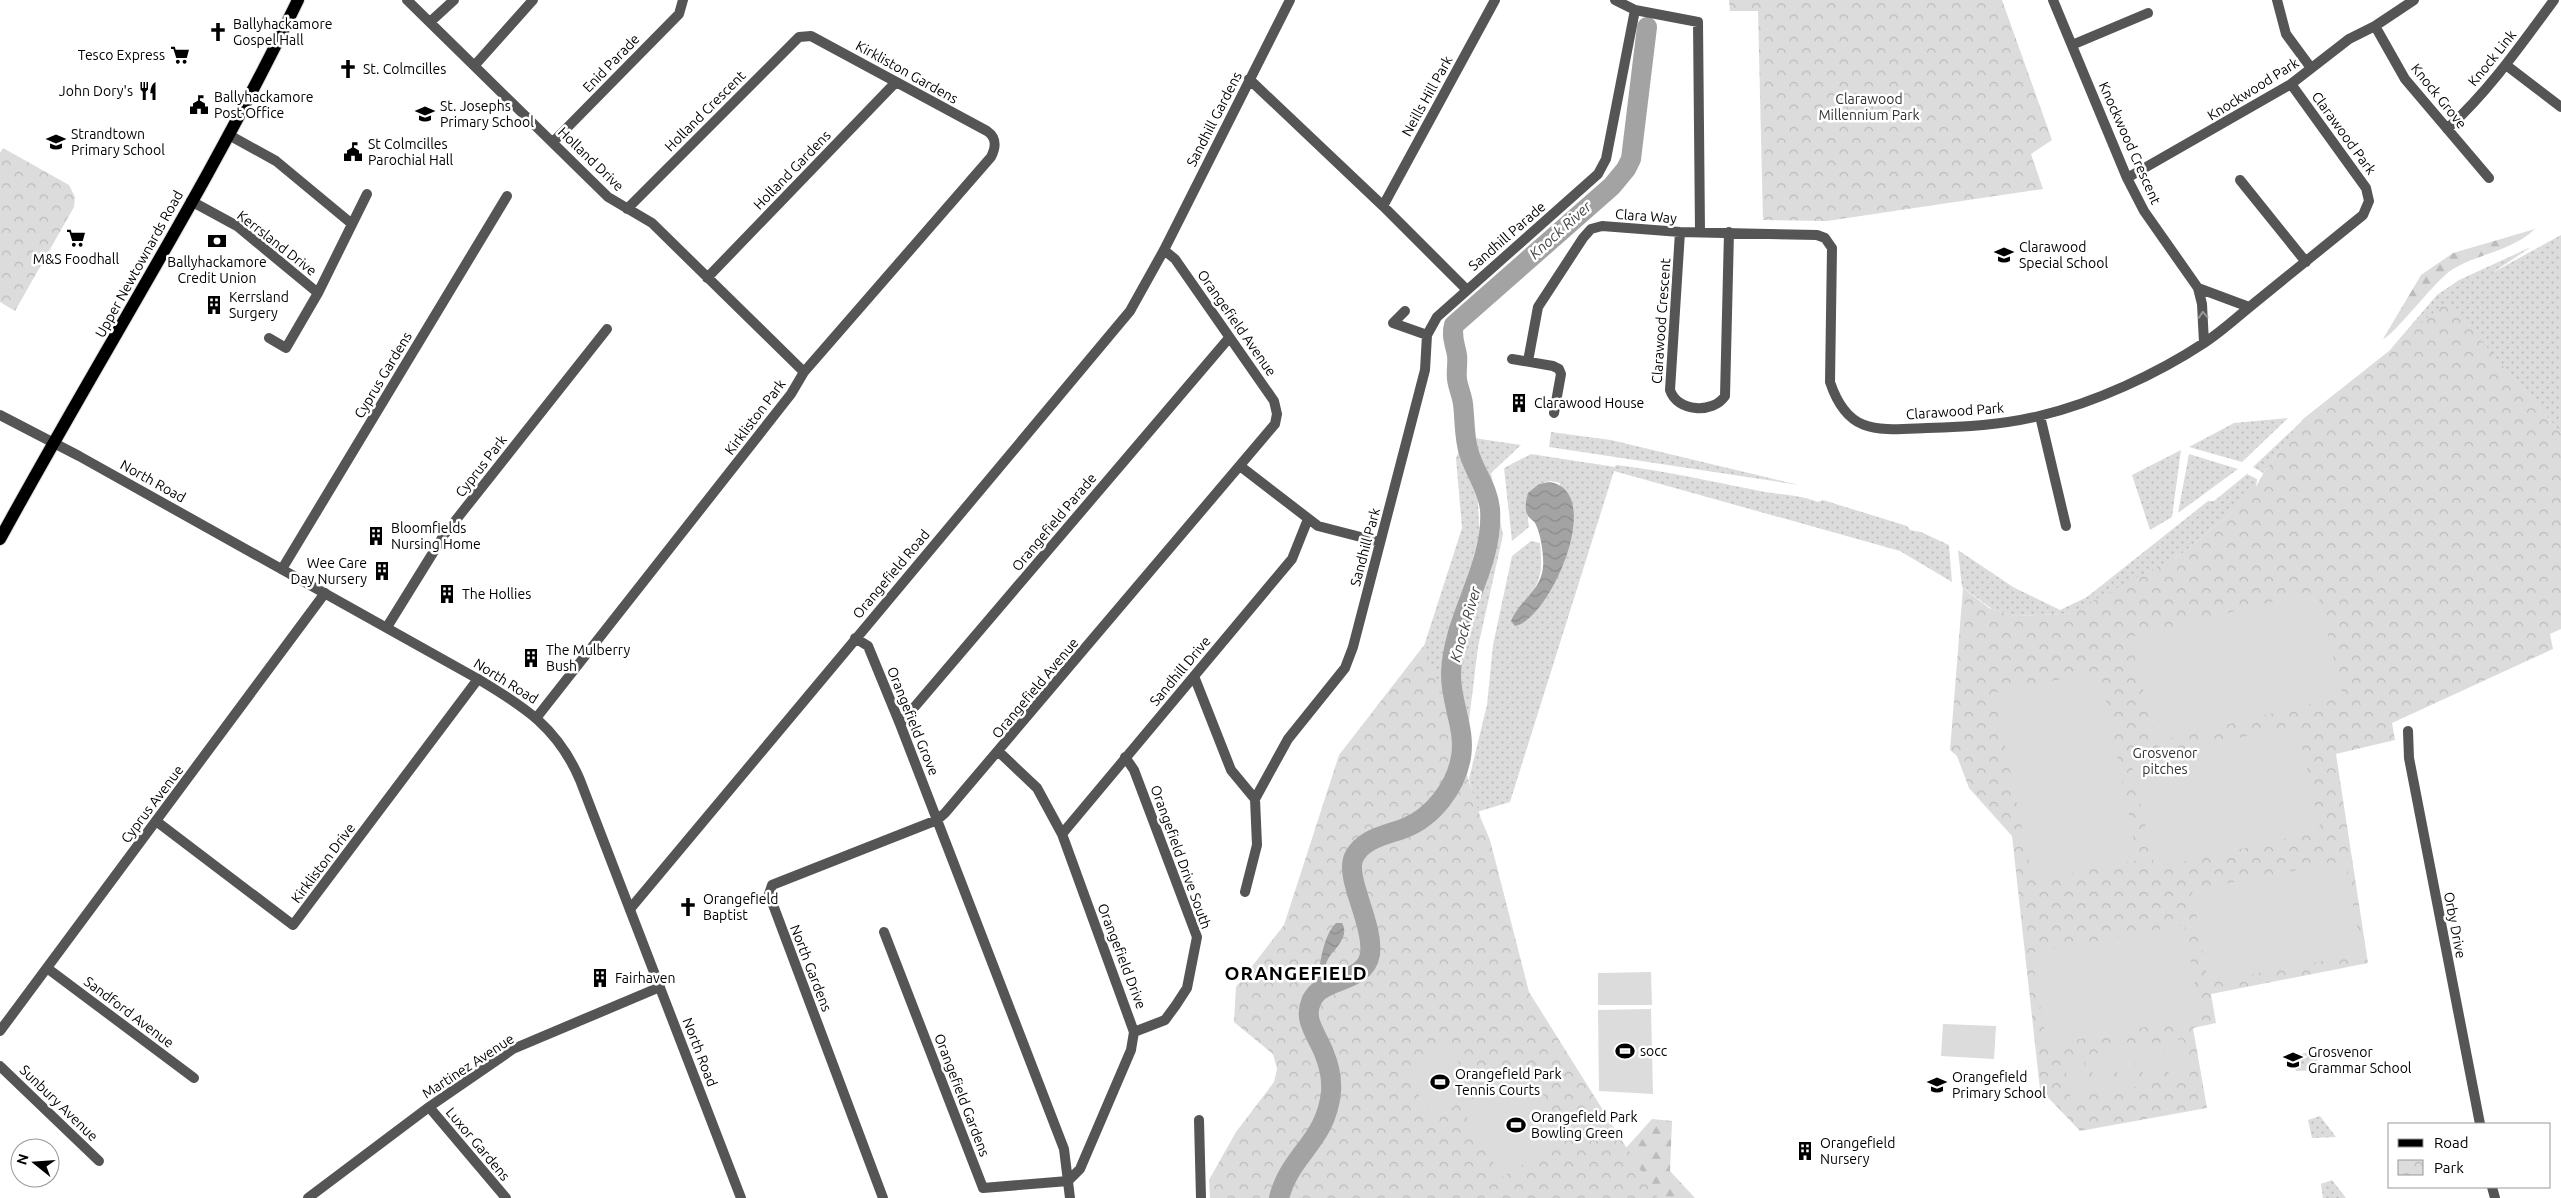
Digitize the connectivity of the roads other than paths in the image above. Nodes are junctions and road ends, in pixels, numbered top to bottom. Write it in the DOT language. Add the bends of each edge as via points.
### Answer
graph roads {
  1 [pos="298,0"];
  2 [pos="407,0"];
  3 [pos="454,0"];
  4 [pos="533,0"];
  5 [pos="683,0"];
  6 [pos="1290,0"];
  7 [pos="1495,0"];
  8 [pos="2053,0"];
  9 [pos="2277,0"];
  10 [pos="2414,0"];
  11 [pos="2554,0"];
  12 [pos="1620,2"];
  13 [pos="1635,10"];
  14 [pos="2148,13"];
  15 [pos="430,22"];
  16 [pos="2375,26"];
  17 [pos="804,35"];
  18 [pos="2072,44"];
  19 [pos="475,65"];
  20 [pos="2506,65"];
  21 [pos="2311,68"];
  22 [pos="1249,79"];
  23 [pos="896,82"];
  24 [pos="2291,84"];
  25 [pos="2561,106"];
  26 [pos="2447,129"];
  27 [pos="229,136"];
  28 [pos="994,138"];
  29 [pos="553,142"];
  30 [pos="2127,178"];
  31 [pos="2489,178"];
  32 [pos="2240,180"];
  33 [pos="367,194"];
  34 [pos="507,196"];
  35 [pos="191,201"];
  36 [pos="1383,206"];
  37 [pos="627,209"];
  38 [pos="352,224"];
  39 [pos="1680,232"];
  40 [pos="1700,232"];
  41 [pos="1729,232"];
  42 [pos="1164,250"];
  43 [pos="2306,262"];
  44 [pos="707,278"];
  45 [pos="2198,288"];
  46 [pos="1466,290"];
  47 [pos="318,294"];
  48 [pos="2249,307"];
  49 [pos="1405,311"];
  50 [pos="607,329"];
  51 [pos="1427,335"];
  52 [pos="269,338"];
  53 [pos="1229,338"];
  54 [pos="2204,343"];
  55 [pos="1512,358"];
  56 [pos="1528,361"];
  57 [pos="804,372"];
  58 [pos="1554,413"];
  59 [pos="0,415"];
  60 [pos="2040,416"];
  61 [pos="53,442"];
  62 [pos="1240,466"];
  63 [pos="1308,519"];
  64 [pos="2066,526"];
  65 [pos="0,539"];
  66 [pos="1380,542"];
  67 [pos="282,569"];
  68 [pos="325,593"];
  69 [pos="387,627"];
  70 [pos="855,638"];
  71 [pos="1194,676"];
  72 [pos="478,679"];
  73 [pos="537,717"];
  74 [pos="900,724"];
  75 [pos="2408,731"];
  76 [pos="999,752"];
  77 [pos="1125,757"];
  78 [pos="1255,799"];
  79 [pos="937,820"];
  80 [pos="156,821"];
  81 [pos="1062,834"];
  82 [pos="1245,892"];
  83 [pos="630,909"];
  84 [pos="884,932"];
  85 [pos="47,968"];
  86 [pos="660,987"];
  87 [pos="0,1031"];
  88 [pos="1134,1032"];
  89 [pos="0,1066"];
  90 [pos="194,1078"];
  91 [pos="429,1107"];
  92 [pos="1199,1120"];
  93 [pos="2480,1123"];
  94 [pos="100,1161"];
  95 [pos="1068,1181"];
  96 [pos="308,1198"];
  97 [pos="506,1198"];
  98 [pos="741,1198"];
  99 [pos="883,1198"];
  100 [pos="1070,1198"];
  101 [pos="1201,1198"];
  1 -- 27 [label="main road, Upper Newtownards Road"];
  2 -- 15 [label="street, Holland Drive"];
  3 -- 15 [label="street"];
  4 -- 19 [label="street"];
  5 -- 29 [label="street, Enid Parade" via="679,14"];
  6 -- 22 [label="street, Sandhill Gardens"];
  7 -- 36 [label="street, Neills Hill Park"];
  8 -- 18 [label="street, Knockwood Crescent"];
  9 -- 21 [label="street" via="2286,34"];
  10 -- 16 [label="street, Knockwood Park"];
  11 -- 20 [label="street, Knock Link"];
  12 -- 13 [label="street"];
  13 -- 40 [label="street" via="1698,22"];
  13 -- 46 [label="street, Sandhill Parade" via="1606,159 1598,174"];
  14 -- 18 [label="street"];
  15 -- 19 [label="street, Holland Drive"];
  16 -- 21 [label="street, Knockwood Park" via="2349,39"];
  16 -- 26 [label="street, Knock Grove" via="2405,79"];
  17 -- 23 [label="street, Kirkliston Gardens"];
  17 -- 37 [label="street, Holland Crescent"];
  18 -- 30 [label="street, Knockwood Crescent"];
  19 -- 29 [label="street, Holland Drive"];
  20 -- 25 [label="street"];
  20 -- 26 [label="street, Knock Link"];
  21 -- 24 [label="street, Knockwood Park"];
  22 -- 36 [label="street, Sandhill Parade"];
  22 -- 42 [label="street, Sandhill Gardens"];
  23 -- 28 [label="street, Kirkliston Gardens"];
  23 -- 44 [label="street, Holland Gardens"];
  24 -- 30 [label="street, Knockwood Park"];
  24 -- 43 [label="street, Clarawood Park" via="2366,188 2369,201 2363,215"];
  26 -- 31 [label="street, Knock Grove"];
  27 -- 35 [label="main road, Upper Newtownards Road"];
  27 -- 38 [label="street" via="276,161"];
  28 -- 57 [label="street, Kirkliston Park" via="990,157"];
  29 -- 37 [label="street, Holland Drive" via="608,197"];
  30 -- 45 [label="street, Knockwood Crescent" via="2144,211"];
  32 -- 43 [label="street"];
  33 -- 38 [label="street"];
  34 -- 67 [label="street, Cyprus Gardens"];
  35 -- 47 [label="street, Kerrsland Drive" via="238,226"];
  35 -- 61 [label="main road, Upper Newtownards Road"];
  36 -- 46 [label="street, Sandhill Parade"];
  37 -- 44 [label="street, Holland Drive" via="652,223"];
  38 -- 47 [label="street"];
  39 -- 40 [label="street, Clara Way"];
  39 -- 41 [label="street, Clarawood Crescent" via="1670,390 1673,399 1681,405 1711,407 1725,396"];
  39 -- 56 [label="street, Clara Way" via="1602,226 1591,230 1538,307"];
  40 -- 41 [label="street, Clarawood Park"];
  41 -- 60 [label="street, Clarawood Park" via="1817,235 1825,238 1832,248 1830,382 1836,400 1847,415 1864,426 1886,430 1971,426"];
  42 -- 53 [label="street, Orangefield Avenue" via="1175,259"];
  42 -- 70 [label="street, Orangefield Road" via="1130,311 1107,341"];
  43 -- 48 [label="street, Clarawood Park"];
  44 -- 57 [label="street, Holland Drive"];
  45 -- 48 [label="street"];
  54 -- 45 [label="street, Knockwood Crescent, one-way"];
  46 -- 51 [label="street" via="1437,318"];
  47 -- 52 [label="street" via="286,348"];
  48 -- 54 [label="street, Clarawood Park"];
  49 -- 51 [label="street" via="1394,323"];
  50 -- 69 [label="street, Cyprus Park" via="444,535"];
  51 -- 66 [label="street, Sandhill Park" via="1425,370"];
  53 -- 62 [label="street, Orangefield Avenue" via="1274,401 1277,414 1275,424"];
  53 -- 74 [label="street, Orangefield Parade"];
  54 -- 60 [label="street, Clarawood Park" via="2134,382"];
  55 -- 56 [label="street"];
  56 -- 58 [label="street" via="1559,369 1561,374"];
  57 -- 73 [label="street, Kirkliston Park" via="785,401"];
  59 -- 61 [label="street, North Road"];
  60 -- 64 [label="street"];
  61 -- 65 [label="main road, Upper Newtownards Road"];
  61 -- 67 [label="street, North Road"];
  62 -- 63 [label="street"];
  62 -- 76 [label="street, Orangefield Avenue"];
  63 -- 66 [label="street" via="1318,526"];
  63 -- 71 [label="street, Sandhill Drive" via="1292,559"];
  66 -- 78 [label="street, Sandhill Park" via="1345,668 1288,739"];
  67 -- 68 [label="street, North Road"];
  68 -- 69 [label="street, North Road"];
  68 -- 80 [label="street, Cyprus Avenue"];
  69 -- 72 [label="street, North Road"];
  70 -- 74 [label="street, Orangefield Grove" via="868,646"];
  70 -- 83 [label="street, Orangefield Road"];
  71 -- 77 [label="street, Sandhill Drive"];
  71 -- 78 [label="street" via="1231,770"];
  72 -- 73 [label="street, North Road"];
  72 -- 80 [label="street, Kirkliston Drive" via="293,925"];
  73 -- 83 [label="street, North Road" via="562,745 580,780"];
  74 -- 79 [label="street, Orangefield Grove"];
  75 -- 93 [label="street, Orby Drive" via="2409,758"];
  76 -- 79 [label="street, Orangefield Avenue"];
  76 -- 81 [label="street, Orangefield Drive" via="1037,788"];
  77 -- 81 [label="street, Sandhill Drive"];
  77 -- 88 [label="street, Orangefield Drive South" via="1134,770 1197,937 1188,988 1164,1020"];
  78 -- 82 [label="street" via="1257,846"];
  79 -- 95 [label="street" via="1064,1149"];
  79 -- 99 [label="street, North Gardens" via="772,884 769,894"];
  80 -- 85 [label="street, Cyprus Avenue"];
  81 -- 88 [label="street, Orangefield Drive"];
  83 -- 86 [label="street, North Road"];
  84 -- 95 [label="street, Orangefield Gardens" via="983,1188"];
  85 -- 87 [label="street, Cyprus Avenue"];
  85 -- 90 [label="street, Sandford Avenue"];
  86 -- 91 [label="street, Martinez Avenue" via="513,1049"];
  86 -- 98 [label="street, North Road"];
  88 -- 95 [label="street, Orangefield Drive" via="1131,1050 1080,1169"];
  89 -- 94 [label="street, Sunbury Avenue"];
  91 -- 96 [label="street, Martinez Avenue"];
  91 -- 97 [label="street, Luxor Gardens"];
  92 -- 101 [label="street"];
  95 -- 100 [label="street"];
}
